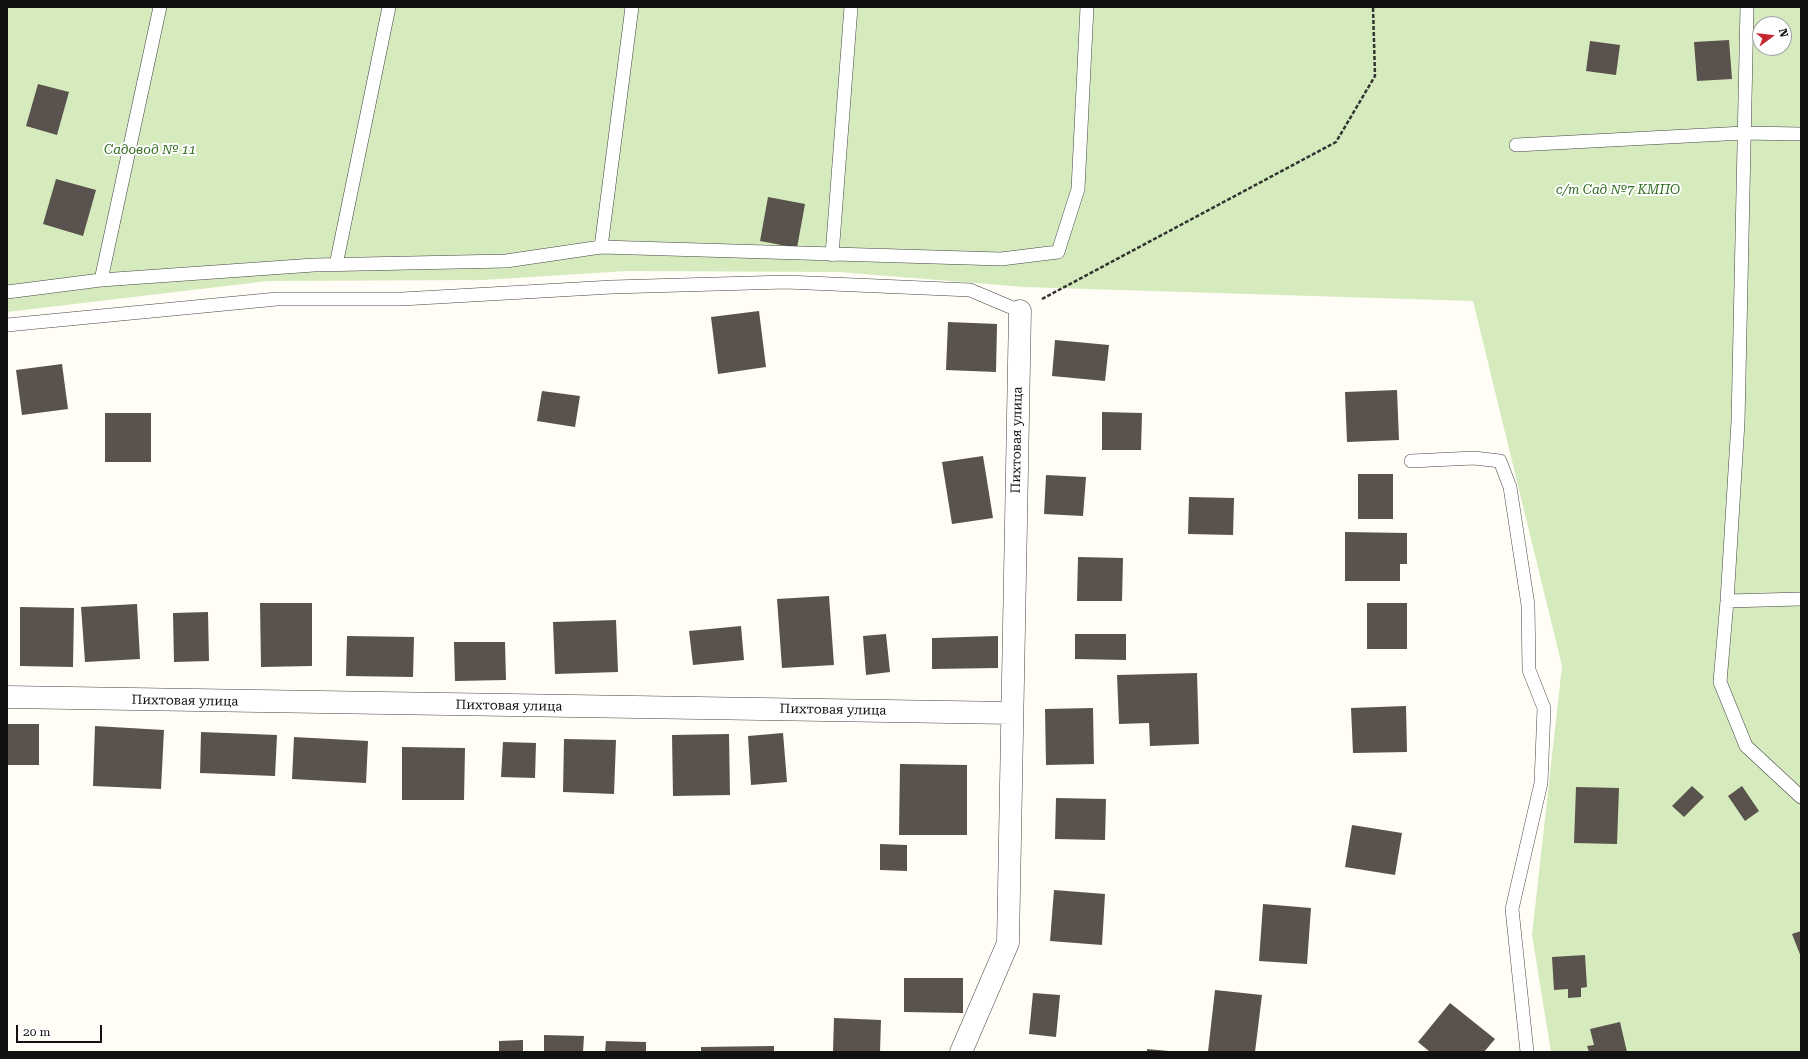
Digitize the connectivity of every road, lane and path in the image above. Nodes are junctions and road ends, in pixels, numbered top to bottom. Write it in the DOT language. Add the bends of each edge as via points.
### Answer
graph roads {
  1 [pos="160,7"];
  2 [pos="389,7"];
  3 [pos="632,7"];
  4 [pos="851,7"];
  5 [pos="1087,7"];
  6 [pos="1374,7"];
  7 [pos="1747,7"];
  8 [pos="1744,133"];
  9 [pos="1801,134"];
  10 [pos="1516,145"];
  11 [pos="601,247"];
  12 [pos="832,255"];
  13 [pos="336,265"];
  14 [pos="101,280"];
  15 [pos="7,292"];
  16 [pos="1020,311"];
  17 [pos="7,325"];
  18 [pos="1411,461"];
  19 [pos="1801,600"];
  20 [pos="1727,601"];
  21 [pos="7,697"];
  22 [pos="1012,713"];
  23 [pos="1801,797"];
  24 [pos="961,1052"];
  25 [pos="1527,1052"];
  1 -- 14 [label="lane"];
  2 -- 13 [label="lane"];
  3 -- 11 [label="lane"];
  4 -- 12 [label="lane"];
  5 -- 12 [label="lane" via="1078,189 1058,252 1001,259"];
  6 -- 16 [label="path" via="1375,76 1336,142"];
  7 -- 8 [label="lane"];
  8 -- 9 [label="lane"];
  8 -- 10 [label="lane"];
  8 -- 20 [label="lane" via="1738,422"];
  11 -- 12 [label="lane"];
  11 -- 13 [label="lane" via="506,261"];
  13 -- 14 [label="lane"];
  14 -- 15 [label="lane"];
  16 -- 17 [label="lane" via="970,290 786,282 612,287 402,299 277,300"];
  16 -- 22 [label="street, Пихтовая улица"];
  18 -- 25 [label="lane" via="1474,458 1500,461 1510,487 1528,605 1528,670 1544,708 1541,783 1512,909"];
  19 -- 20 [label="lane"];
  20 -- 23 [label="lane" via="1720,682 1746,746"];
  21 -- 22 [label="street, Пихтовая улица"];
  22 -- 24 [label="street, Пихтовая улица" via="1008,943"];
}
